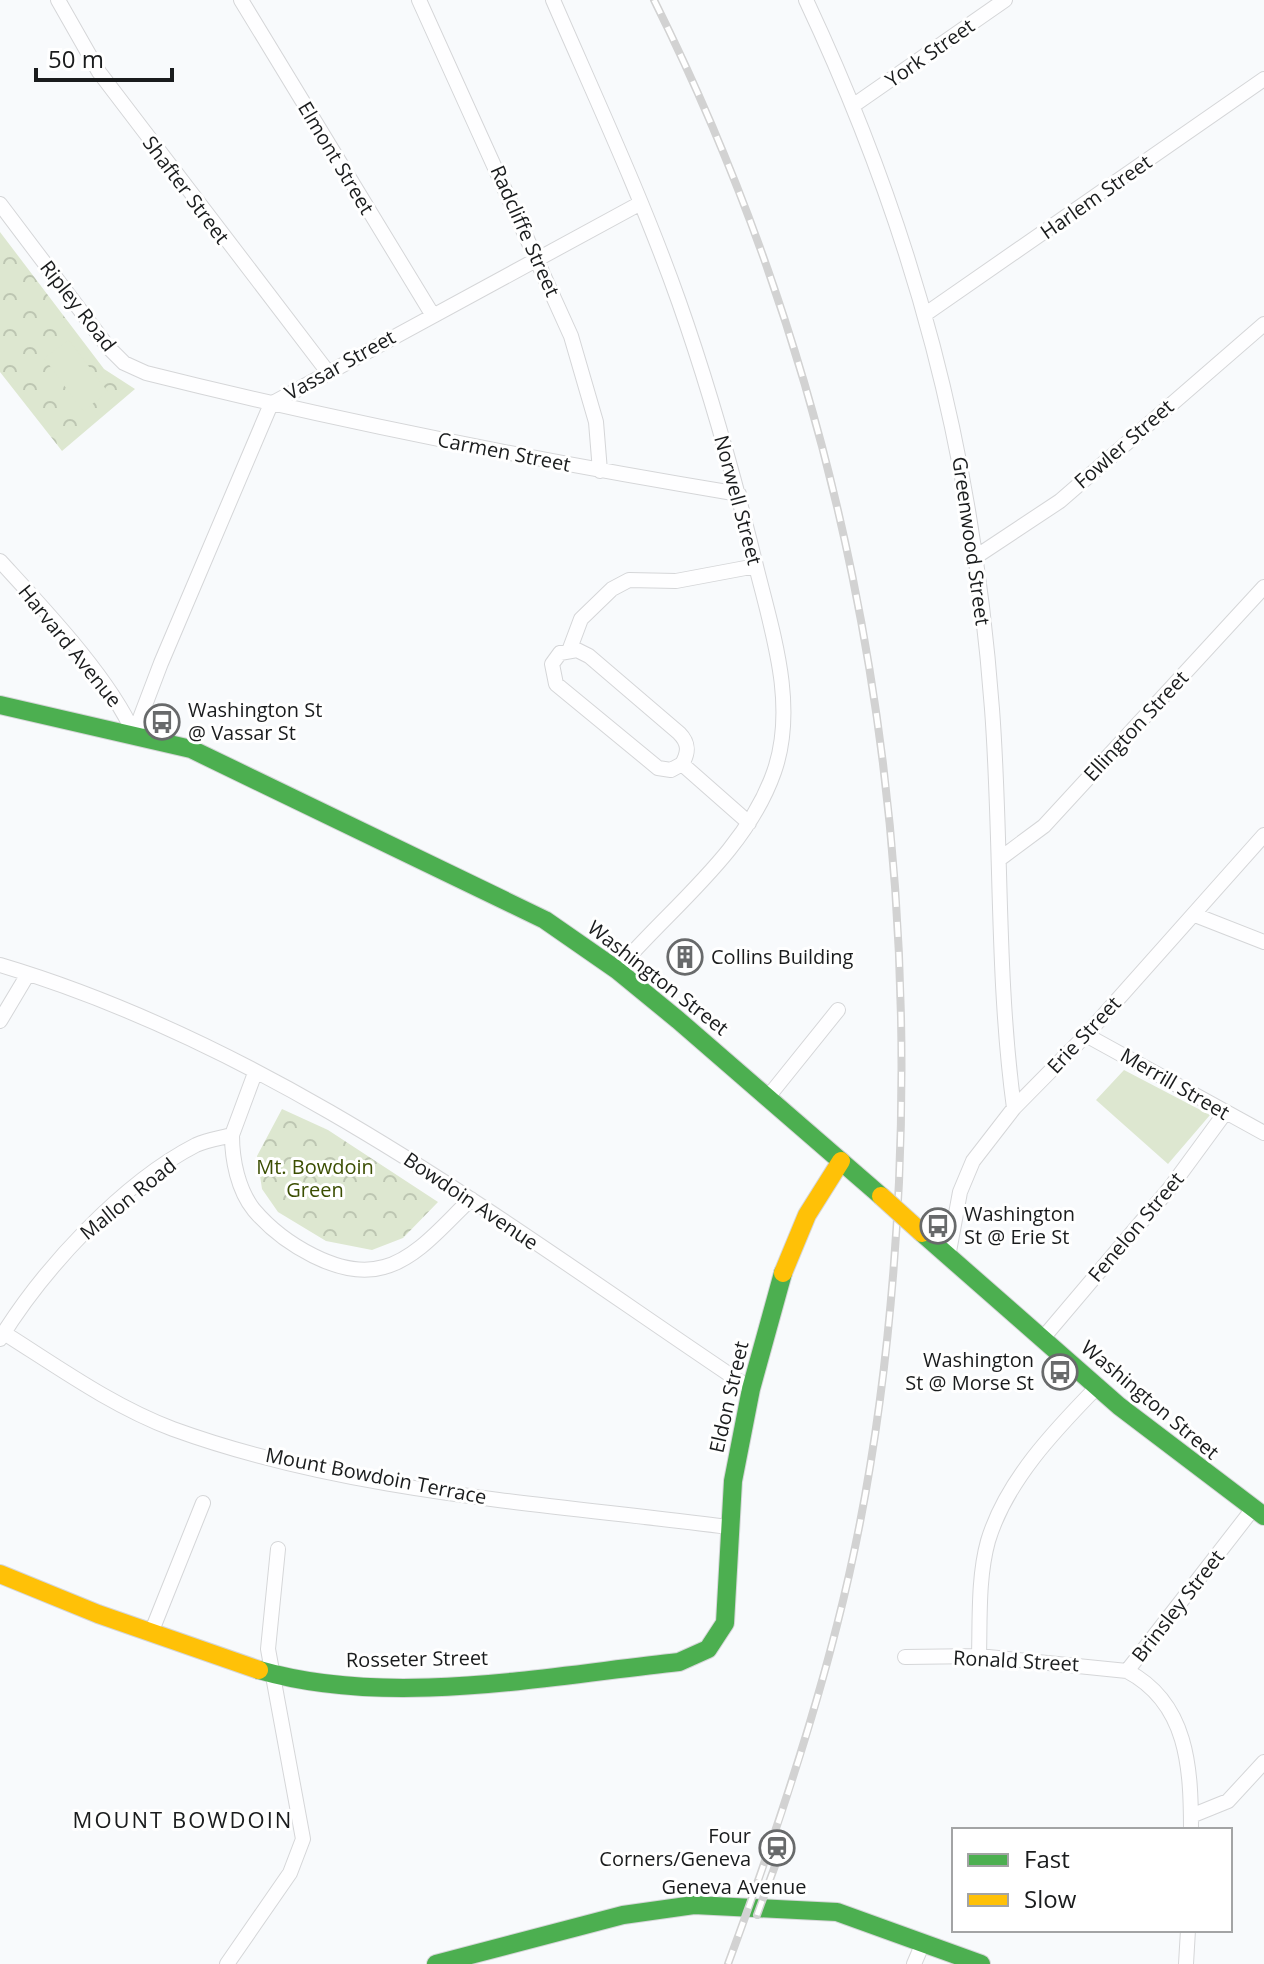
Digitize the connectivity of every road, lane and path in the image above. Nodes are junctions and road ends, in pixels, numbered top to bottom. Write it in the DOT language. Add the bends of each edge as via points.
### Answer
graph roads {
  1 [pos="58,0"];
  2 [pos="241,0"];
  3 [pos="419,0"];
  4 [pos="553,0"];
  5 [pos="806,0"];
  6 [pos="1005,0"];
  7 [pos="1264,79"];
  8 [pos="854,105"];
  9 [pos="0,204"];
  10 [pos="639,204"];
  11 [pos="537,257"];
  12 [pos="927,313"];
  13 [pos="432,314"];
  14 [pos="1264,324"];
  15 [pos="327,371"];
  16 [pos="271,404"];
  17 [pos="600,471"];
  18 [pos="739,494"];
  19 [pos="977,556"];
  20 [pos="0,561"];
  21 [pos="756,566"];
  22 [pos="1264,587"];
  23 [pos="569,651"];
  24 [pos="0,705"];
  25 [pos="134,734"];
  26 [pos="682,764"];
  27 [pos="749,823"];
  28 [pos="1264,835"];
  29 [pos="1001,858"];
  30 [pos="1195,915"];
  31 [pos="1264,942"];
  32 [pos="0,965"];
  33 [pos="617,970"];
  34 [pos="28,974"];
  35 [pos="838,1010"];
  36 [pos="0,1021"];
  37 [pos="1086,1035"];
  38 [pos="255,1073"];
  39 [pos="768,1097"];
  40 [pos="1014,1108"];
  41 [pos="1225,1113"];
  42 [pos="1264,1133"];
  43 [pos="232,1135"];
  44 [pos="841,1161"];
  45 [pos="471,1199"];
  46 [pos="948,1257"];
  47 [pos="2,1336"];
  48 [pos="1043,1338"];
  49 [pos="1097,1387"];
  50 [pos="751,1389"];
  51 [pos="203,1503"];
  52 [pos="1258,1513"];
  53 [pos="728,1527"];
  54 [pos="278,1549"];
  55 [pos="0,1574"];
  56 [pos="151,1633"];
  57 [pos="706,1653"];
  58 [pos="979,1656"];
  59 [pos="905,1657"];
  60 [pos="1127,1671"];
  61 [pos="274,1674"];
  62 [pos="1264,1762"];
  63 [pos="1191,1823"];
  64 [pos="1188,1932"];
  65 [pos="923,1943"];
  66 [pos="227,1964"];
  67 [pos="436,1964"];
  68 [pos="914,1964"];
  69 [pos="981,1964"];
  70 [pos="1186,1964"];
  1 -- 15 [label="street, Shafter Street" via="99,72"];
  2 -- 13 [label="street, Elmont Street"];
  3 -- 11 [label="street, Radcliffe Street"];
  4 -- 10 [label="street, Norwell Street"];
  5 -- 8 [label="street, Greenwood Street"];
  6 -- 8 [label="street, York Street"];
  7 -- 12 [label="street, Harlem Street"];
  8 -- 12 [label="street, Greenwood Street"];
  9 -- 16 [label="street, Ripley Road" via="124,363"];
  10 -- 11 [label="street, Vassar Street"];
  10 -- 18 [label="street, Norwell Street" via="679,300"];
  11 -- 13 [label="street, Vassar Street"];
  11 -- 17 [label="street, Radcliffe Street" via="591,397"];
  12 -- 19 [label="street, Greenwood Street"];
  13 -- 15 [label="street, Vassar Street"];
  14 -- 19 [label="street, Fowler Street" via="1060,501"];
  15 -- 16 [label="street, Vassar Street"];
  16 -- 17 [label="street, Carmen Street"];
  16 -- 25 [label="street, Vassar Street"];
  17 -- 18 [label="street, Carmen Street"];
  18 -- 21 [label="street, Norwell Street"];
  19 -- 29 [label="street, Greenwood Street"];
  20 -- 25 [label="street, Harvard Avenue" via="89,666 127,716"];
  21 -- 23 [label="street" via="676,581 629,580 581,619"];
  21 -- 27 [label="street, Norwell Street" via="784,697 783,737 775,770"];
  22 -- 29 [label="street, Ellington Street" via="1044,826"];
  23 -- 26 [label="street" via="589,656 679,733 688,753"];
  23 -- 26 [label="street" via="552,664 556,684 658,768 671,770"];
  24 -- 25 [label="main road, Washington Street"];
  25 -- 33 [label="main road, Washington Street" via="236,768 493,892"];
  26 -- 27 [label="street"];
  27 -- 33 [label="street, Norwell Street"];
  28 -- 30 [label="street, Erie Street"];
  29 -- 40 [label="street, Greenwood Street"];
  30 -- 31 [label="street"];
  30 -- 37 [label="street, Erie Street"];
  32 -- 34 [label="street, Bowdoin Avenue"];
  33 -- 39 [label="main road, Washington Street"];
  34 -- 36 [label="street"];
  34 -- 38 [label="street, Bowdoin Avenue" via="135,1014"];
  35 -- 39 [label="street"];
  37 -- 40 [label="street, Erie Street"];
  37 -- 41 [label="street, Merrill Street"];
  38 -- 43 [label="street"];
  38 -- 45 [label="street, Bowdoin Avenue" via="358,1127"];
  39 -- 44 [label="main road, Washington Street"];
  40 -- 46 [label="street, Erie Street" via="973,1161 960,1192"];
  41 -- 42 [label="street, Merrill Street"];
  41 -- 48 [label="street, Fenelon Street" via="1170,1188"];
  43 -- 45 [label="street" via="238,1178 254,1210 320,1259 353,1269 382,1268 402,1260"];
  43 -- 47 [label="street, Mallon Road" via="197,1144 132,1191 42,1277"];
  44 -- 46 [label="main road, Washington Street, bridge"];
  44 -- 50 [label="main road, Eldon Street" via="807,1215 784,1270"];
  45 -- 50 [label="street, Bowdoin Avenue"];
  46 -- 48 [label="main road, Washington Street"];
  47 -- 53 [label="street, Mount Bowdoin Terrace" via="115,1403 172,1429 264,1456 492,1498"];
  48 -- 49 [label="main road, Washington Street"];
  49 -- 52 [label="main road, Washington Street"];
  49 -- 58 [label="street" via="1025,1469 988,1541"];
  50 -- 53 [label="main road, Eldon Street"];
  51 -- 56 [label="street"];
  52 -- 60 [label="street, Brinsley Street"];
  53 -- 57 [label="main road, Eldon Street" via="725,1623"];
  54 -- 61 [label="street" via="268,1649"];
  55 -- 56 [label="main road, Rosseter Street"];
  56 -- 61 [label="main road, Rosseter Street"];
  57 -- 61 [label="main road, Rosseter Street" via="679,1662 475,1682 392,1685"];
  58 -- 59 [label="street, Ronald Street"];
  58 -- 60 [label="street, Ronald Street"];
  60 -- 63 [label="street, Brinsley Street" via="1165,1700 1180,1731"];
  61 -- 66 [label="street" via="303,1839 290,1873"];
  62 -- 63 [label="street" via="1228,1801"];
  64 -- 70 [label="street"];
  65 -- 67 [label="main road, Geneva Avenue" via="837,1912 694,1905 623,1915"];
  65 -- 68 [label="street"];
  65 -- 69 [label="main road, Geneva Avenue"];
}
